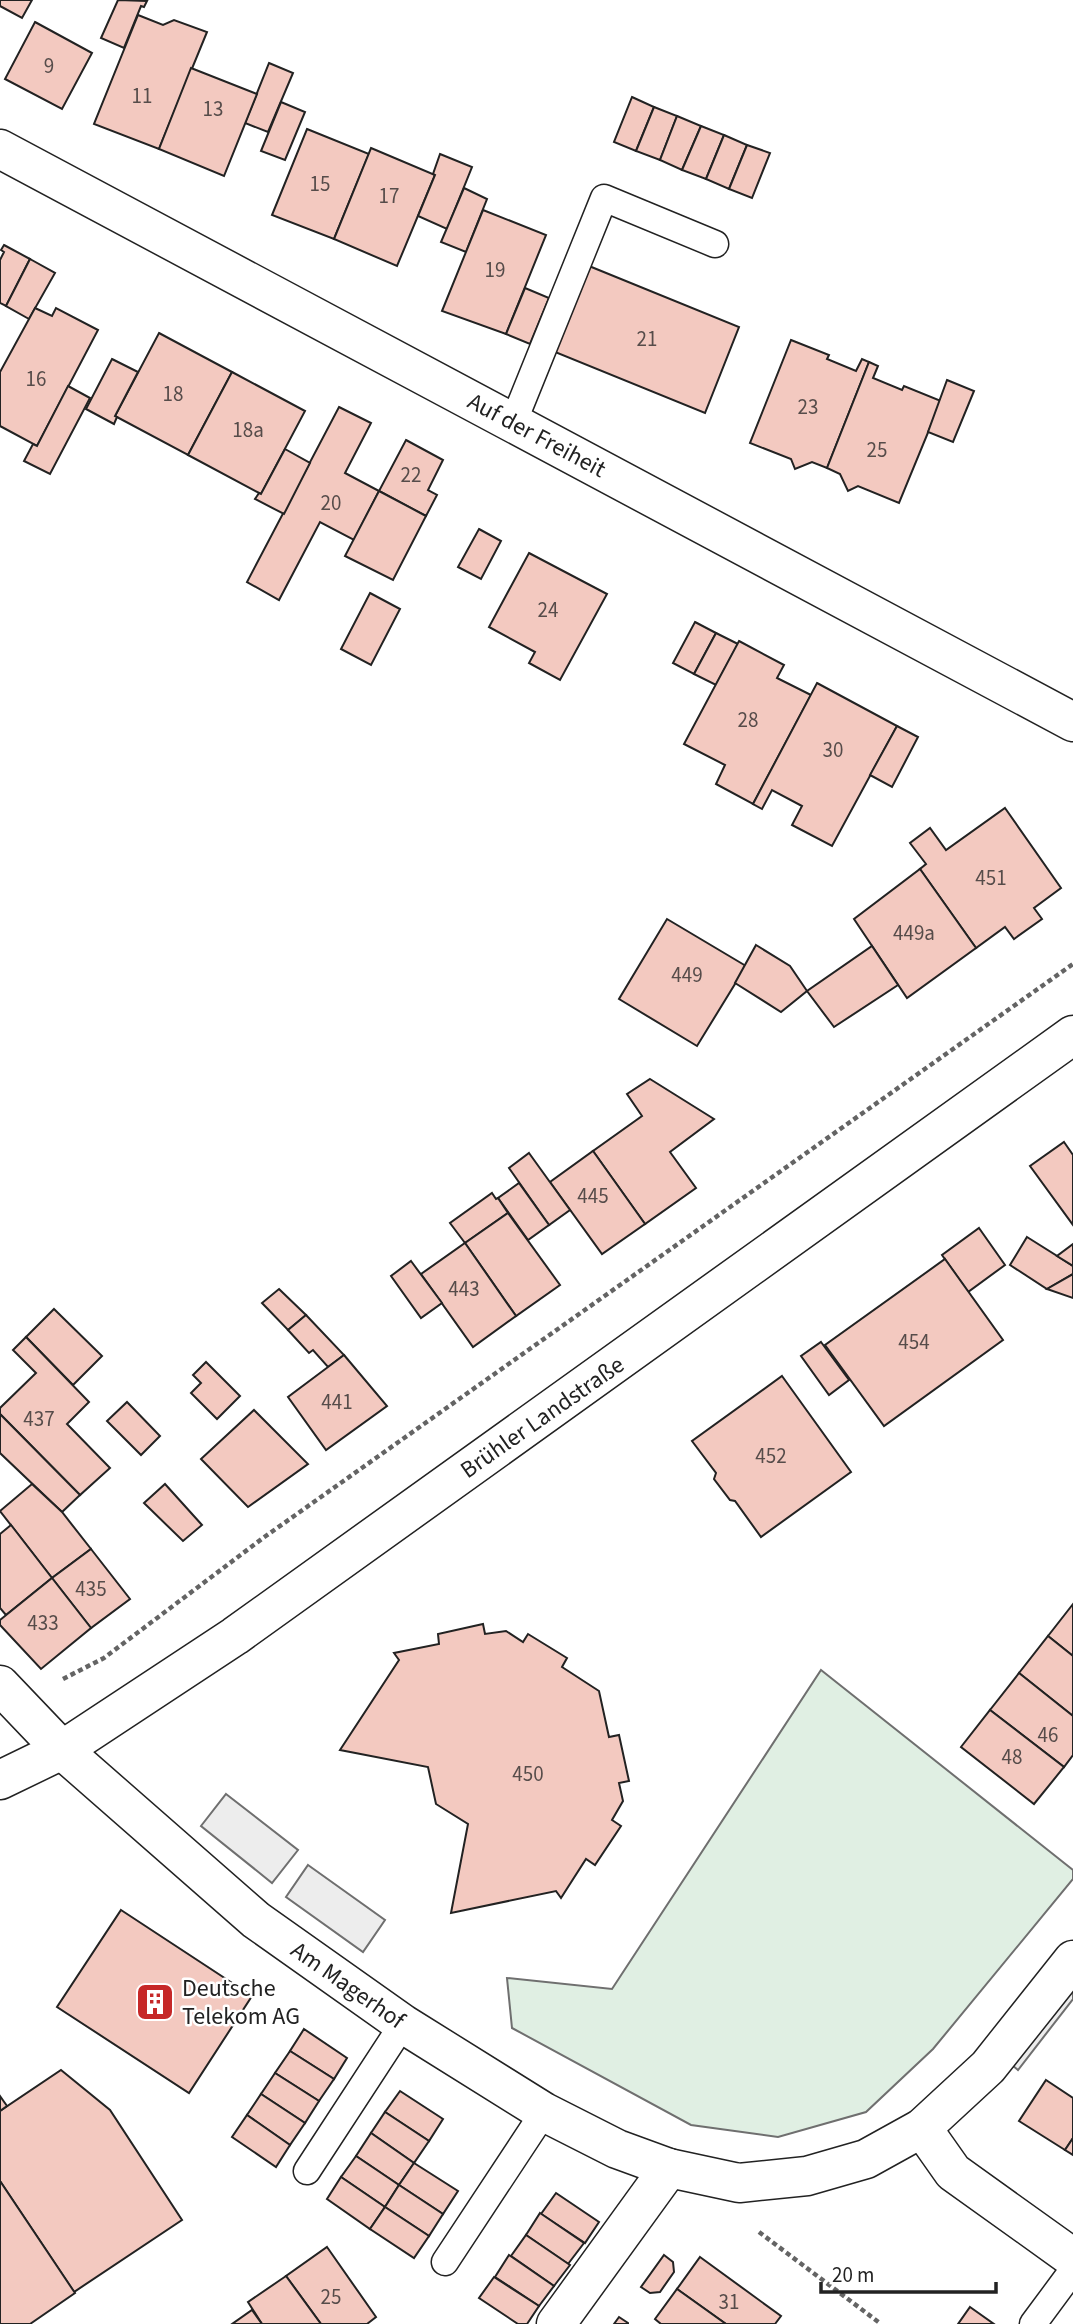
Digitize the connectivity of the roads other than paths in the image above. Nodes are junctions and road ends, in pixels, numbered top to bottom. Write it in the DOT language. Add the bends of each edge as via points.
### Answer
graph roads {
  1 [pos="0,149"];
  2 [pos="715,244"];
  3 [pos="513,423"];
  4 [pos="1073,722"];
  5 [pos="1073,1035"];
  6 [pos="8,1694"];
  7 [pos="62,1750"];
  8 [pos="0,1780"];
  9 [pos="1073,1960"];
  10 [pos="403,2024"];
  11 [pos="544,2112"];
  12 [pos="922,2128"];
  13 [pos="669,2168"];
  14 [pos="307,2171"];
  15 [pos="1073,2258"];
  16 [pos="445,2262"];
  17 [pos="1073,2270"];
  18 [pos="556,2324"];
  19 [pos="1033,2324"];
  1 -- 3 [label="street, Auf der Freiheit"];
  2 -- 3 [label="lane" via="604,198"];
  3 -- 4 [label="street, Auf der Freiheit"];
  5 -- 7 [label="street, Brühler Landstraße" via="252,1624"];
  6 -- 7 [label="street, Am Magerhof"];
  7 -- 8 [label="street, Brühler Landstraße"];
  7 -- 10 [label="street, Am Magerhof" via="256,1920"];
  9 -- 12 [label="street, Am Magerhof" via="988,2067"];
  10 -- 11 [label="street, Am Magerhof"];
  10 -- 14 [label="lane"];
  11 -- 13 [label="street, Am Magerhof" via="617,2149"];
  11 -- 16 [label="lane"];
  12 -- 13 [label="street, Am Magerhof" via="866,2159 807,2176 739,2183"];
  12 -- 15 [label="street" via="953,2172"];
  13 -- 18 [label="street"];
  17 -- 19 [label="lane"];
}
